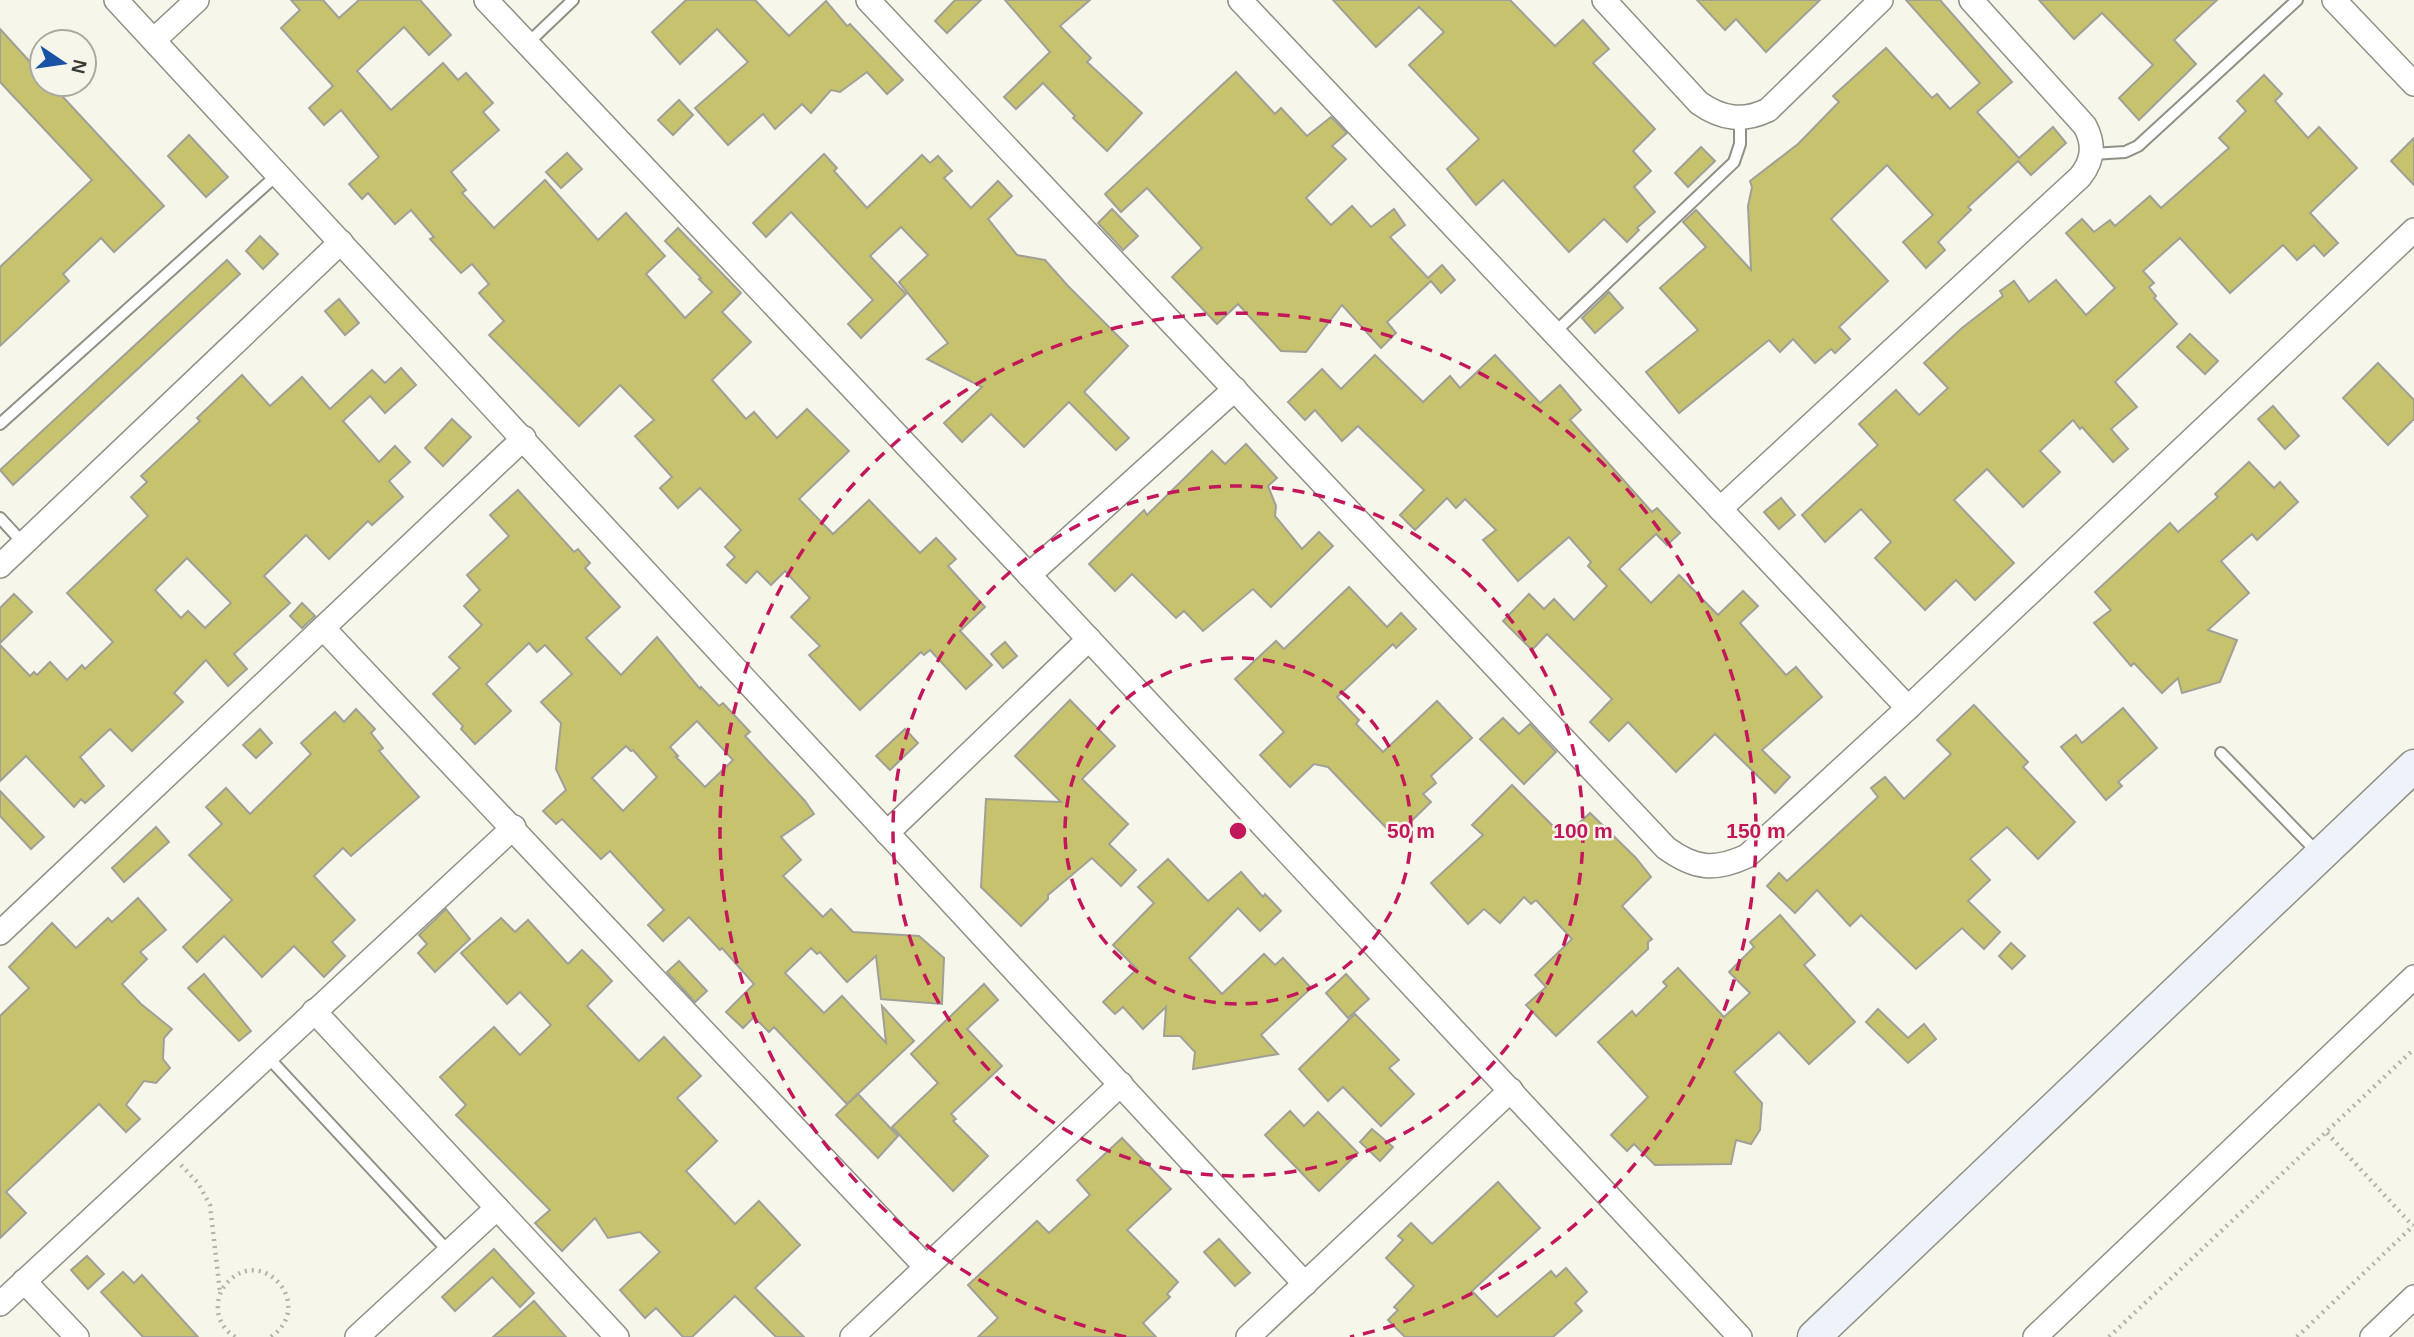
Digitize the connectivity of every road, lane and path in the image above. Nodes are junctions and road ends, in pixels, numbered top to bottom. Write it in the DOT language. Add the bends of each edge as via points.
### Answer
graph roads {
  1 [pos="116,0"];
  2 [pos="197,0"];
  3 [pos="486,0"];
  4 [pos="573,0"];
  5 [pos="868,0"];
  6 [pos="1240,0"];
  7 [pos="1604,0"];
  8 [pos="1881,0"];
  9 [pos="1971,0"];
  10 [pos="2297,0"];
  11 [pos="2333,0"];
  12 [pos="153,40"];
  13 [pos="527,44"];
  14 [pos="2414,84"];
  15 [pos="1740,118"];
  16 [pos="2092,154"];
  17 [pos="278,174"];
  18 [pos="2414,230"];
  19 [pos="341,242"];
  20 [pos="1554,333"];
  21 [pos="1235,389"];
  22 [pos="0,424"];
  23 [pos="524,438"];
  24 [pos="1720,509"];
  25 [pos="0,518"];
  26 [pos="24,544"];
  27 [pos="0,566"];
  28 [pos="1029,575"];
  29 [pos="323,628"];
  30 [pos="1089,639"];
  31 [pos="1908,708"];
  32 [pos="2221,753"];
  33 [pos="2414,766"];
  34 [pos="514,827"];
  35 [pos="887,833"];
  36 [pos="2320,854"];
  37 [pos="0,933"];
  38 [pos="2414,977"];
  39 [pos="314,1011"];
  40 [pos="2414,1049"];
  41 [pos="266,1055"];
  42 [pos="1121,1084"];
  43 [pos="1511,1090"];
  44 [pos="2326,1133"];
  45 [pos="166,1148"];
  46 [pos="497,1208"];
  47 [pos="2413,1226"];
  48 [pos="449,1252"];
  49 [pos="926,1267"];
  50 [pos="24,1281"];
  51 [pos="1305,1284"];
  52 [pos="220,1293"];
  53 [pos="2414,1297"];
  54 [pos="0,1304"];
  55 [pos="279,1332"];
  56 [pos="77,1337"];
  57 [pos="235,1337"];
  58 [pos="271,1337"];
  59 [pos="284,1337"];
  60 [pos="357,1337"];
  61 [pos="617,1337"];
  62 [pos="852,1337"];
  63 [pos="1248,1337"];
  64 [pos="1741,1337"];
  65 [pos="1814,1337"];
  66 [pos="2035,1337"];
  67 [pos="2109,1337"];
  68 [pos="2297,1337"];
  69 [pos="2372,1337"];
  1 -- 12 [label="street"];
  2 -- 12 [label="street"];
  3 -- 13 [label="street"];
  4 -- 13 [label="lane"];
  5 -- 21 [label="street"];
  6 -- 20 [label="street"];
  7 -- 15 [label="street" via="1699,103 1725,117"];
  8 -- 15 [label="street" via="1768,110"];
  9 -- 16 [label="street" via="2085,126"];
  10 -- 16 [label="lane" via="2138,146 2125,152"];
  11 -- 14 [label="street"];
  12 -- 17 [label="street"];
  13 -- 28 [label="street"];
  15 -- 20 [label="lane" via="1740,144 1734,162"];
  16 -- 24 [label="street" via="2080,177"];
  17 -- 19 [label="street"];
  17 -- 22 [label="lane"];
  18 -- 31 [label="street"];
  19 -- 23 [label="street"];
  19 -- 26 [label="street"];
  20 -- 24 [label="street"];
  21 -- 28 [label="street"];
  21 -- 31 [label="street" via="1681,859 1714,867 1747,856"];
  23 -- 29 [label="street"];
  23 -- 35 [label="street"];
  24 -- 31 [label="street"];
  25 -- 26 [label="lane"];
  26 -- 27 [label="street"];
  28 -- 30 [label="street"];
  29 -- 34 [label="street"];
  29 -- 37 [label="street"];
  30 -- 35 [label="street"];
  30 -- 43 [label="street"];
  32 -- 36 [label="lane"];
  33 -- 36 [label="main road"];
  34 -- 39 [label="street"];
  34 -- 49 [label="street"];
  35 -- 42 [label="street"];
  36 -- 65 [label="main road"];
  38 -- 66 [label="street"];
  39 -- 41 [label="street"];
  39 -- 46 [label="street"];
  40 -- 44 [label="path"];
  41 -- 45 [label="street"];
  41 -- 48 [label="lane"];
  42 -- 49 [label="street"];
  42 -- 51 [label="street"];
  43 -- 51 [label="street"];
  43 -- 64 [label="street"];
  44 -- 47 [label="path"];
  44 -- 67 [label="path"];
  45 -- 50 [label="street"];
  45 -- 52 [label="path" via="198,1183 210,1205"];
  46 -- 48 [label="street"];
  46 -- 61 [label="street"];
  47 -- 68 [label="path"];
  48 -- 60 [label="street"];
  49 -- 62 [label="street"];
  50 -- 54 [label="street"];
  50 -- 56 [label="street"];
  51 -- 63 [label="street"];
  52 -- 55 [label="path" via="242,1272 272,1277 280,1283 288,1303"];
  52 -- 57 [label="path" via="218,1315"];
  53 -- 69 [label="street"];
  55 -- 58 [label="path"];
  55 -- 59 [label="path"];
}
